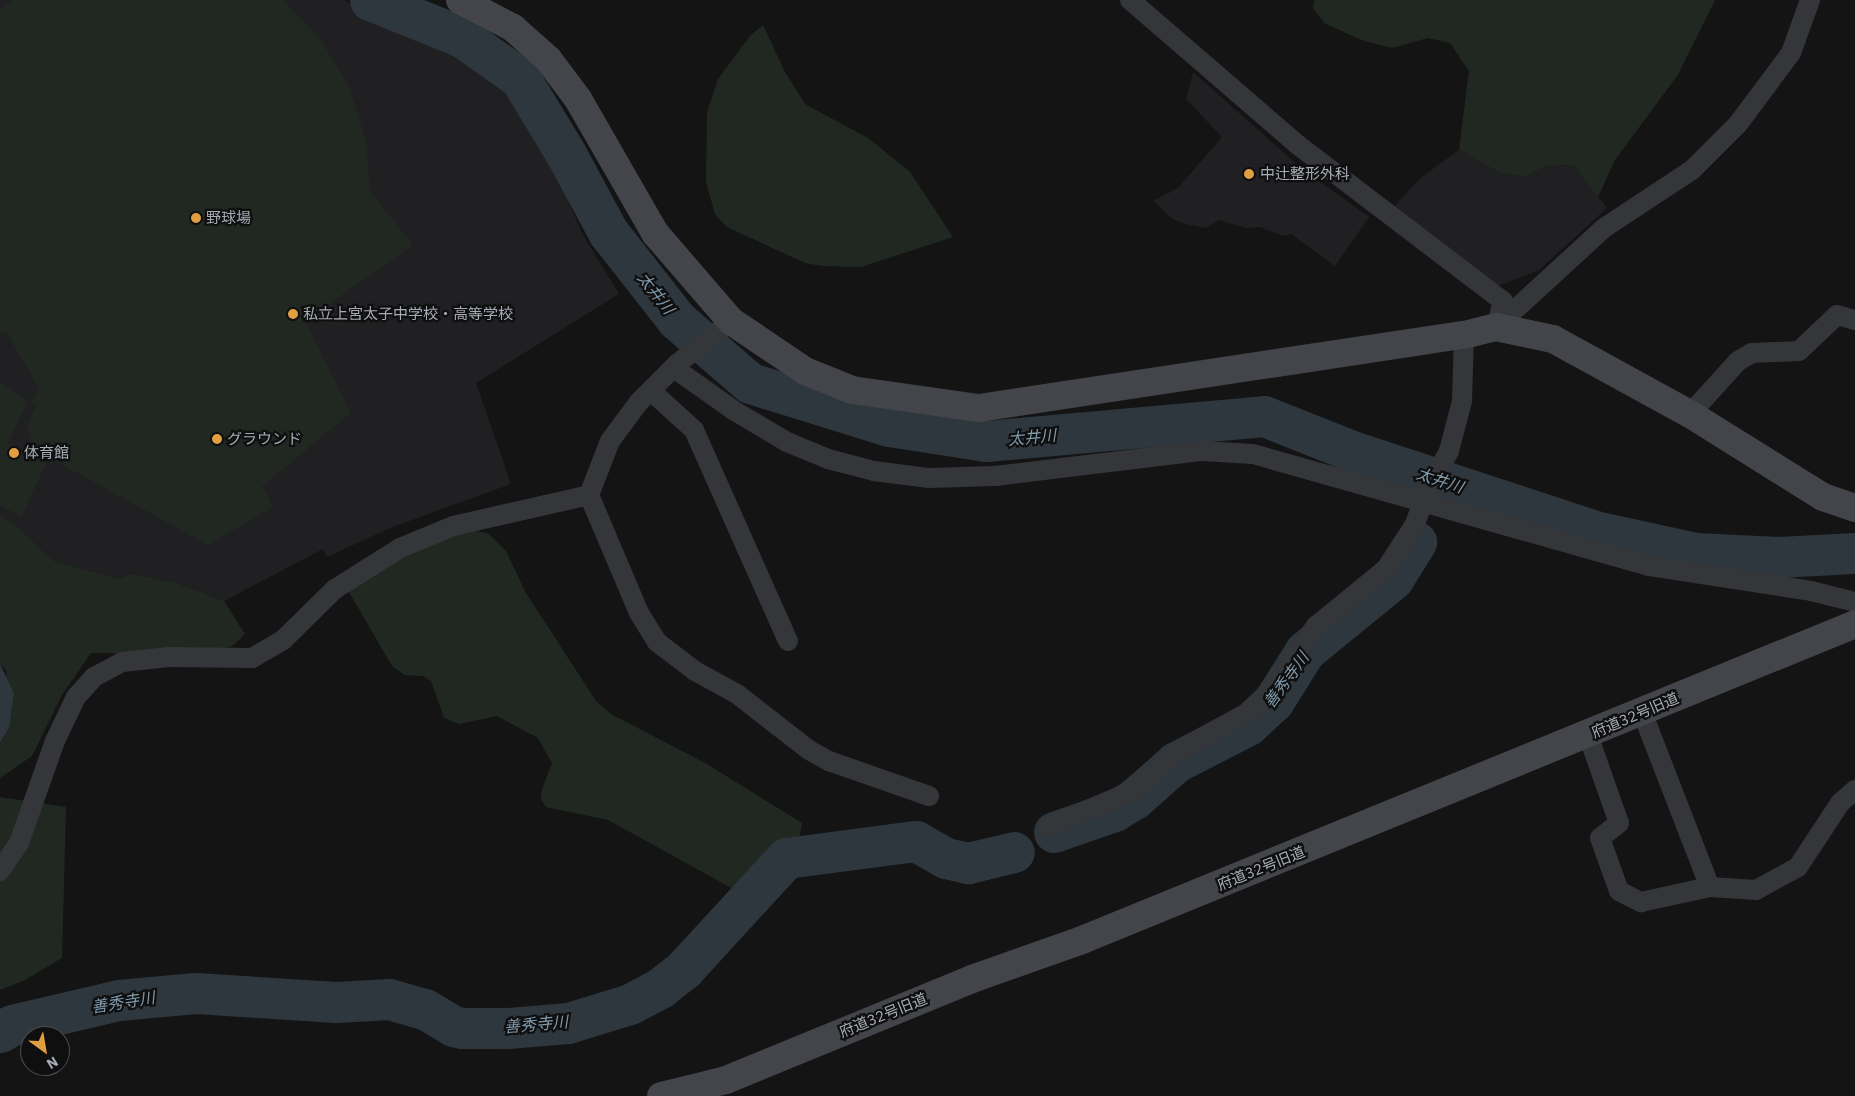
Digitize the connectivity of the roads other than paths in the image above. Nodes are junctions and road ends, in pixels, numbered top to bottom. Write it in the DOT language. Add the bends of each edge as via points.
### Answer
graph roads {
  1 [pos="460,0"];
  2 [pos="1130,0"];
  3 [pos="1810,0"];
  4 [pos="1855,320"];
  5 [pos="727,324"];
  6 [pos="1496,327"];
  7 [pos="1464,335"];
  8 [pos="676,366"];
  9 [pos="651,390"];
  10 [pos="1690,414"];
  11 [pos="589,495"];
  12 [pos="1424,499"];
  13 [pos="1855,508"];
  14 [pos="1855,602"];
  15 [pos="1855,624"];
  16 [pos="788,641"];
  17 [pos="1642,712"];
  18 [pos="1588,735"];
  19 [pos="1855,790"];
  20 [pos="929,796"];
  21 [pos="1048,827"];
  22 [pos="0,871"];
  23 [pos="1710,887"];
  24 [pos="661,1096"];
  1 -- 5 [label="street" via="513,28 548,59 578,99 655,233"];
  2 -- 6 [label="street" via="1298,145 1503,301"];
  3 -- 6 [label="street" via="1791,53 1738,124 1692,170 1604,228"];
  4 -- 10 [label="street" via="1838,315 1799,351 1752,352 1738,361"];
  5 -- 7 [label="street" via="805,371 852,390 978,408"];
  5 -- 8 [label="street"];
  6 -- 7 [label="street"];
  6 -- 10 [label="street" via="1553,339"];
  7 -- 12 [label="street" via="1462,401 1449,451"];
  8 -- 9 [label="street"];
  8 -- 12 [label="street" via="786,442 828,459 874,471 928,478 1017,475 1211,452 1253,454"];
  9 -- 11 [label="street" via="610,441"];
  9 -- 16 [label="street" via="694,430"];
  10 -- 13 [label="street" via="1823,497"];
  11 -- 20 [label="street" via="639,612 657,642 695,671 737,694 809,750 829,761"];
  11 -- 22 [label="street" via="453,526 400,548 335,590 282,641 252,658 169,658 112,665 94,677 76,697 55,741 19,843"];
  12 -- 14 [label="street" via="1650,566 1811,591"];
  12 -- 21 [label="street" via="1415,524 1386,569 1316,626 1256,708 1181,749 1132,792"];
  15 -- 17 [label="street, 府道32号旧道"];
  17 -- 18 [label="street, 府道32号旧道"];
  17 -- 23 [label="street"];
  18 -- 23 [label="street" via="1619,823 1600,838 1619,891 1641,902"];
  18 -- 24 [label="street, 府道32号旧道" via="726,1080"];
  19 -- 23 [label="street" via="1840,803 1798,867 1756,890"];
}
